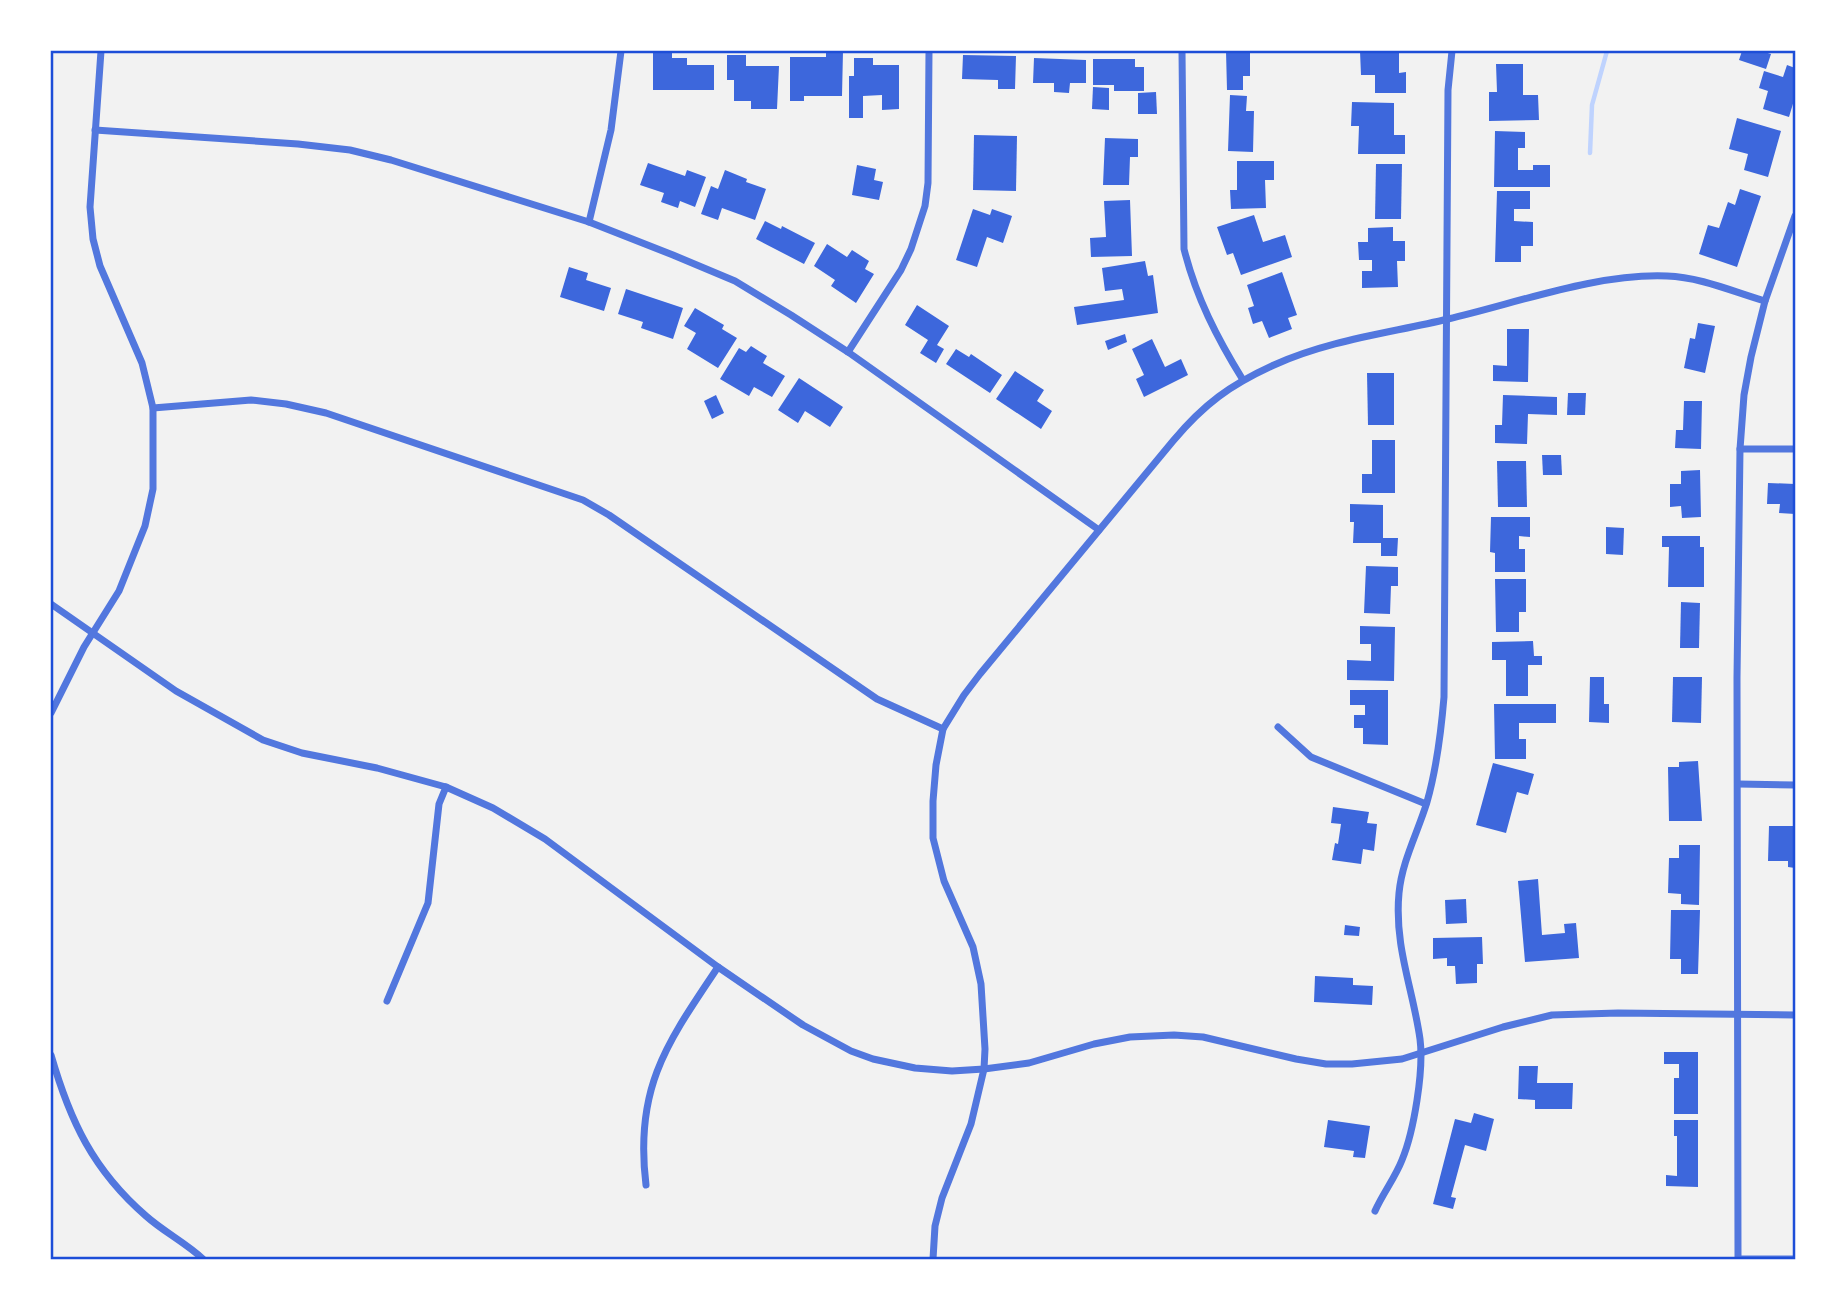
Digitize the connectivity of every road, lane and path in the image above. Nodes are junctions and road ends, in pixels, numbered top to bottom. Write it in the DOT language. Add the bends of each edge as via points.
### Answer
graph roads {
  1 [pos="101,51"];
  2 [pos="621,51"];
  3 [pos="929,51"];
  4 [pos="1182,51"];
  5 [pos="1452,51"];
  6 [pos="95,130"];
  7 [pos="1795,216"];
  8 [pos="589,222"];
  9 [pos="1765,301"];
  10 [pos="1448,319"];
  11 [pos="848,352"];
  12 [pos="1242,380"];
  13 [pos="153,408"];
  14 [pos="1741,449"];
  15 [pos="1795,449"];
  16 [pos="1099,530"];
  17 [pos="51,604"];
  18 [pos="93,634"];
  19 [pos="51,713"];
  20 [pos="1278,727"];
  21 [pos="943,729"];
  22 [pos="1738,784"];
  23 [pos="1795,785"];
  24 [pos="446,787"];
  25 [pos="1426,804"];
  26 [pos="718,967"];
  27 [pos="387,1001"];
  28 [pos="1739,1014"];
  29 [pos="1795,1015"];
  30 [pos="1421,1052"];
  31 [pos="51,1055"];
  32 [pos="984,1069"];
  33 [pos="646,1185"];
  34 [pos="1375,1211"];
  35 [pos="203,1259"];
  36 [pos="933,1259"];
  37 [pos="1738,1259"];
  38 [pos="1795,1259"];
  1 -- 6 [label="street"];
  2 -- 8 [label="street" via="611,130"];
  3 -- 11 [label="street" via="925,206 901,270"];
  4 -- 12 [label="street" via="1184,249 1204,311"];
  5 -- 10 [label="street"];
  6 -- 8 [label="street" via="350,150"];
  6 -- 13 [label="street" via="90,207 93,239 142,363"];
  7 -- 9 [label="street"];
  8 -- 11 [label="street" via="734,281"];
  9 -- 10 [label="street" via="1702,282 1638,276 1600,281"];
  9 -- 14 [label="street" via="1744,395"];
  10 -- 12 [label="street" via="1299,354"];
  10 -- 25 [label="street" via="1444,697 1438,757"];
  11 -- 16 [label="street"];
  12 -- 16 [label="street" via="1196,414"];
  13 -- 18 [label="street" via="153,489 145,526 119,591"];
  13 -- 21 [label="street" via="251,400 286,404 326,413 583,500 877,699"];
  14 -- 15 [label="street"];
  14 -- 22 [label="street"];
  16 -- 21 [label="street" via="980,674"];
  17 -- 18 [label="street"];
  18 -- 19 [label="street"];
  18 -- 24 [label="street" via="176,691 263,740"];
  20 -- 25 [label="street" via="1311,757"];
  21 -- 32 [label="street" via="936,765 933,838 944,881 973,947 981,984"];
  22 -- 23 [label="street"];
  22 -- 28 [label="street"];
  24 -- 26 [label="street" via="545,839"];
  24 -- 27 [label="street" via="439,804 428,903"];
  25 -- 30 [label="street" via="1405,865 1397,911 1402,962"];
  26 -- 32 [label="street" via="803,1025 851,1051 915,1068"];
  26 -- 33 [label="street" via="667,1046 655,1076 642,1151"];
  28 -- 29 [label="street"];
  28 -- 30 [label="street" via="1552,1015"];
  28 -- 37 [label="street"];
  30 -- 32 [label="street" via="1402,1059 1326,1064 1174,1035 1130,1037 1029,1063"];
  30 -- 34 [label="street" via="1406,1147"];
  31 -- 35 [label="street" via="64,1100 106,1176 149,1219"];
  32 -- 36 [label="street" via="971,1124 942,1198"];
  37 -- 38 [label="street"];
}
